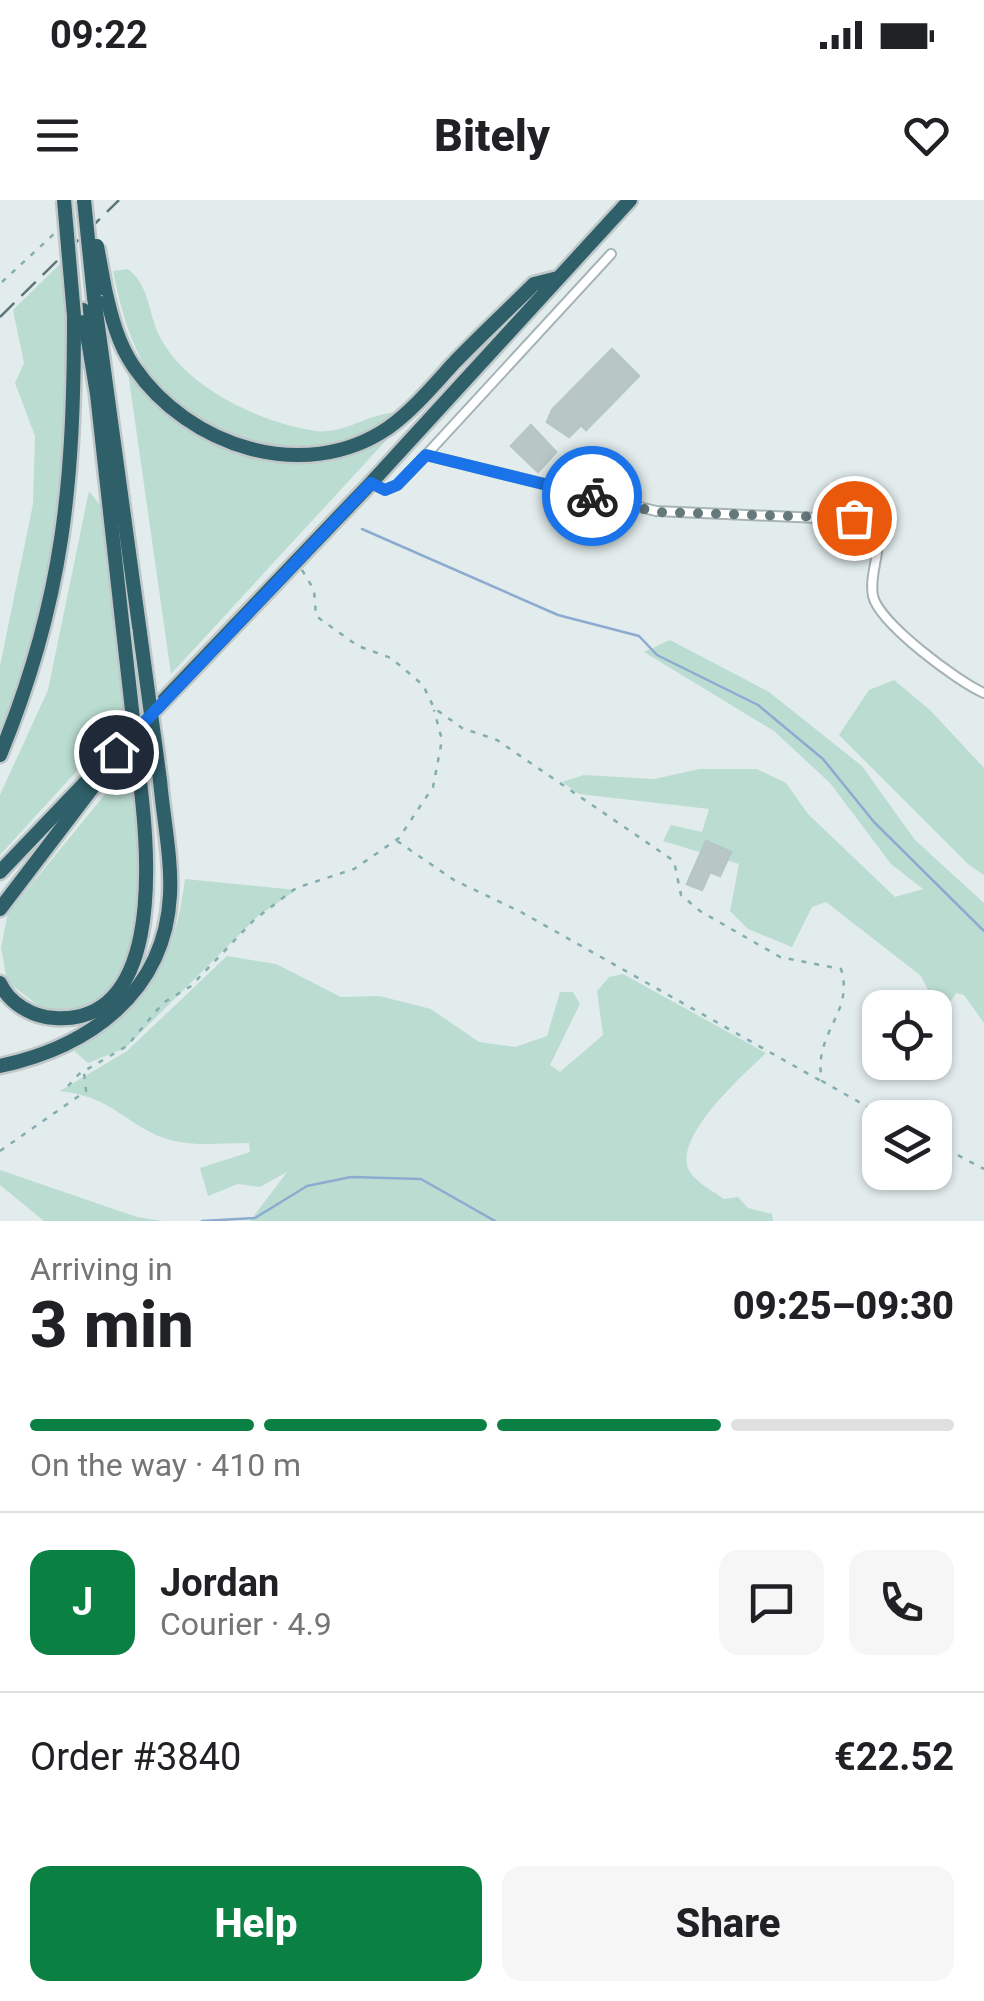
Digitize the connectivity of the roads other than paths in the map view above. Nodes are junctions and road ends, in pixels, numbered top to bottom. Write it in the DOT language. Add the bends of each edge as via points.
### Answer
graph roads {
  1 [pos="65,200"];
  2 [pos="87,200"];
  3 [pos="630,200"];
  4 [pos="612,254"];
  5 [pos="559,278"];
  6 [pos="99,293"];
  7 [pos="78,313"];
  8 [pos="426,455"];
  9 [pos="371,483"];
  10 [pos="984,693"];
  11 [pos="116,752"];
  12 [pos="0,755"];
  13 [pos="0,872"];
  14 [pos="0,909"];
  15 [pos="0,983"];
  16 [pos="0,1066"];
  1 -- 7 [label="highway, bridge"];
  2 -- 6 [label="highway, bridge"];
  3 -- 5 [label="highway"];
  4 -- 8 [label="street"];
  5 -- 6 [label="highway" via="534,284 388,428 352,446 310,455 259,452 174,412 133,366"];
  5 -- 9 [label="highway"];
  6 -- 16 [label="highway, bridge" via="160,780 170,890 164,941 132,996 100,1028"];
  7 -- 12 [label="highway" via="64,536 29,682"];
  7 -- 15 [label="highway, bridge" via="97,394 142,799 147,912 137,952 108,1000 77,1016 48,1018 6,996"];
  8 -- 9 [label="street" via="397,485 385,490"];
  8 -- 10 [label="street" via="656,512 863,520 878,534 873,599 881,611"];
  9 -- 11 [label="highway"];
  11 -- 13 [label="highway"];
  11 -- 14 [label="highway"];
}
